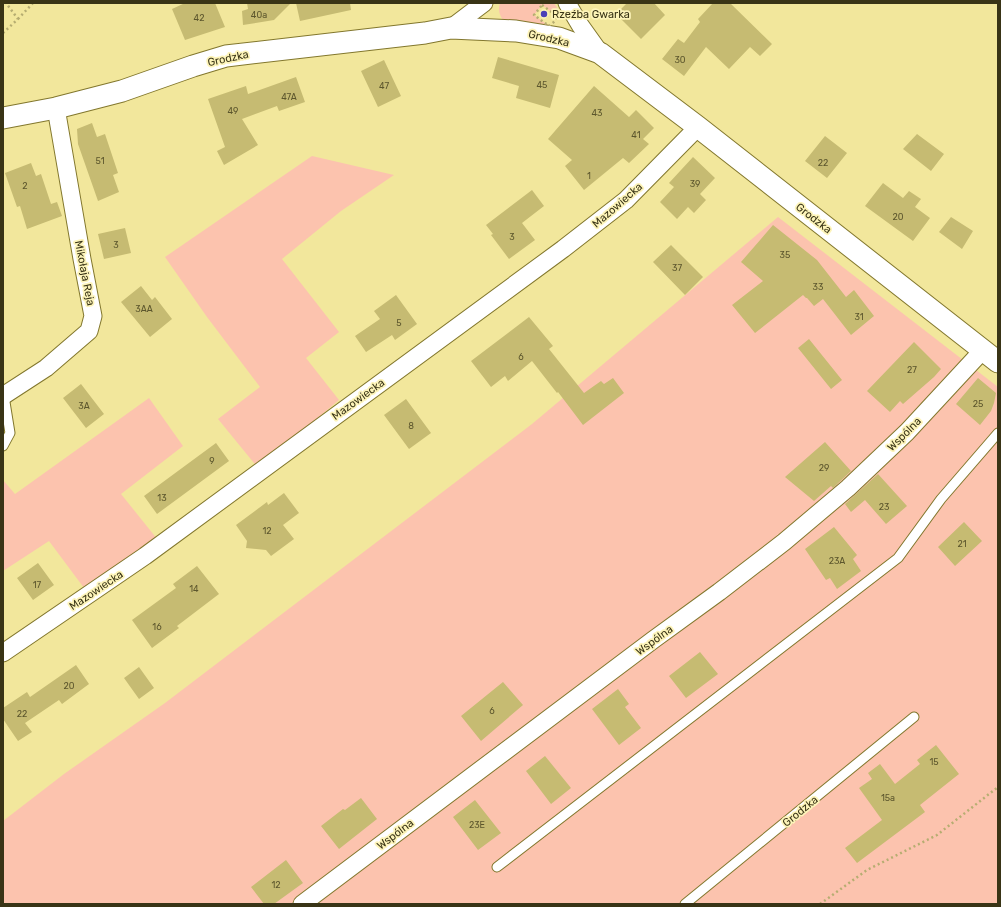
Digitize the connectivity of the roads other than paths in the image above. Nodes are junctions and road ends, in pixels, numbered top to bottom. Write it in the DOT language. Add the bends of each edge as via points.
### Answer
graph roads {
  1 [pos="484,3"];
  2 [pos="566,3"];
  3 [pos="451,28"];
  4 [pos="600,53"];
  5 [pos="56,108"];
  6 [pos="3,118"];
  7 [pos="698,127"];
  8 [pos="990,356"];
  9 [pos="3,396"];
  10 [pos="998,433"];
  11 [pos="3,446"];
  12 [pos="3,653"];
  13 [pos="914,718"];
  14 [pos="497,867"];
  15 [pos="302,904"];
  16 [pos="685,904"];
  1 -- 3 [label="street"];
  2 -- 4 [label="street"];
  3 -- 4 [label="street, Grodzka" via="523,32 559,38"];
  3 -- 5 [label="street, Grodzka" via="226,56 122,91"];
  4 -- 7 [label="street, Grodzka"];
  5 -- 6 [label="street, Grodzka"];
  5 -- 9 [label="street, Mikołaja Reja" via="93,316 89,331 46,368"];
  7 -- 8 [label="street, Grodzka"];
  7 -- 12 [label="street, Mazowiecka" via="626,200 563,249 145,556"];
  8 -- 15 [label="street, Wspólna" via="848,488 784,542"];
  9 -- 11 [label="lane" via="10,433"];
  10 -- 14 [label="lane" via="941,499 898,558"];
  13 -- 16 [label="lane, Grodzka"];
}
